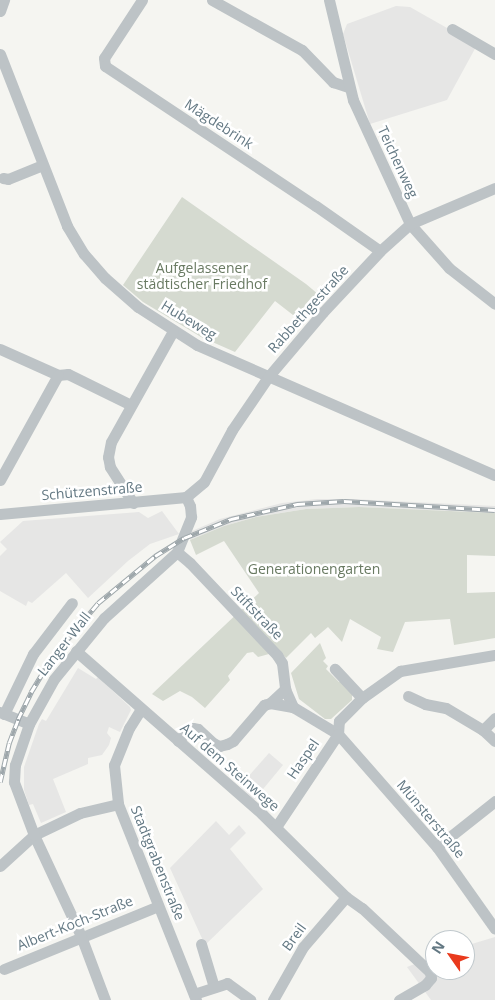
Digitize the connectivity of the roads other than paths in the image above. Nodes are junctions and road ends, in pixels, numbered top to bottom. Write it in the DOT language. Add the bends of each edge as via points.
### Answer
graph roads {
  1 [pos="4,0"];
  2 [pos="142,0"];
  3 [pos="329,0"];
  4 [pos="214,1"];
  5 [pos="0,11"];
  6 [pos="452,29"];
  7 [pos="0,54"];
  8 [pos="495,54"];
  9 [pos="348,87"];
  10 [pos="42,165"];
  11 [pos="1,179"];
  12 [pos="495,188"];
  13 [pos="410,224"];
  14 [pos="380,251"];
  15 [pos="495,304"];
  16 [pos="173,331"];
  17 [pos="0,349"];
  18 [pos="58,375"];
  19 [pos="268,376"];
  20 [pos="130,405"];
  21 [pos="495,475"];
  22 [pos="0,480"];
  23 [pos="186,497"];
  24 [pos="132,503"];
  25 [pos="0,514"];
  26 [pos="177,552"];
  27 [pos="72,603"];
  28 [pos="76,651"];
  29 [pos="495,655"];
  30 [pos="335,669"];
  31 [pos="285,689"];
  32 [pos="408,696"];
  33 [pos="362,698"];
  34 [pos="270,704"];
  35 [pos="293,707"];
  36 [pos="140,709"];
  37 [pos="2,713"];
  38 [pos="495,718"];
  39 [pos="29,724"];
  40 [pos="483,730"];
  41 [pos="338,734"];
  42 [pos="495,741"];
  43 [pos="178,742"];
  44 [pos="495,801"];
  45 [pos="118,804"];
  46 [pos="276,827"];
  47 [pos="34,835"];
  48 [pos="437,846"];
  49 [pos="0,866"];
  50 [pos="346,897"];
  51 [pos="158,906"];
  52 [pos="495,929"];
  53 [pos="81,936"];
  54 [pos="201,944"];
  55 [pos="4,969"];
  56 [pos="214,987"];
  57 [pos="195,997"];
  58 [pos="106,1000"];
  59 [pos="250,1000"];
  60 [pos="273,1000"];
  61 [pos="399,1000"];
  1 -- 5 [label="street"];
  2 -- 14 [label="street, Mägdebrink" via="104,58 105,66"];
  3 -- 9 [label="street, Teichenweg"];
  4 -- 9 [label="street" via="302,50 333,82"];
  6 -- 8 [label="street"];
  7 -- 10 [label="street, Hubeweg"];
  9 -- 13 [label="street, Teichenweg"];
  10 -- 11 [label="street"];
  10 -- 16 [label="street, Hubeweg" via="66,226 84,254 105,278"];
  12 -- 13 [label="street, Rabbethgestraße"];
  13 -- 14 [label="street, Rabbethgestraße"];
  13 -- 15 [label="street, Teichenweg" via="449,268"];
  14 -- 19 [label="street, Rabbethgestraße"];
  16 -- 19 [label="street, Hubeweg"];
  16 -- 20 [label="street"];
  17 -- 18 [label="street"];
  18 -- 20 [label="street" via="68,374"];
  18 -- 22 [label="street"];
  19 -- 21 [label="street, Hubeweg"];
  19 -- 23 [label="street, Rabbethgestraße" via="232,430 204,482"];
  20 -- 24 [label="street" via="111,442 108,457 110,467"];
  23 -- 24 [label="street, Schützenstraße"];
  23 -- 26 [label="street, Langer Wall" via="190,517"];
  24 -- 25 [label="street, Schützenstraße"];
  26 -- 28 [label="street, Langer Wall" via="104,618"];
  26 -- 31 [label="street, Stiftstraße" via="277,655 282,664"];
  27 -- 37 [label="street" via="33,654"];
  28 -- 36 [label="street, Auf dem Steinwege"];
  28 -- 39 [label="street, Langer Wall" via="54,679"];
  29 -- 33 [label="street, Haspel" via="400,671"];
  30 -- 33 [label="street"];
  31 -- 34 [label="street"];
  31 -- 35 [label="street, Stiftstraße"];
  32 -- 40 [label="street" via="425,704 446,708"];
  33 -- 41 [label="street, Haspel" via="339,721"];
  34 -- 35 [label="street"];
  34 -- 43 [label="street" via="264,705 227,744 213,743 193,728"];
  35 -- 41 [label="street, Münsterstraße"];
  36 -- 43 [label="street, Auf dem Steinwege"];
  36 -- 45 [label="street, Stadtgrabenstraße" via="114,765"];
  37 -- 39 [label="street"];
  38 -- 40 [label="street"];
  39 -- 47 [label="street, Langer Wall" via="15,765 14,782"];
  40 -- 42 [label="street"];
  41 -- 46 [label="street, Haspel"];
  41 -- 48 [label="street, Münsterstraße"];
  43 -- 46 [label="street, Auf dem Steinwege"];
  44 -- 48 [label="street"];
  45 -- 47 [label="street" via="80,813"];
  45 -- 51 [label="street, Stadtgrabenstraße"];
  46 -- 50 [label="street, Auf dem Steinwege"];
  47 -- 49 [label="street"];
  47 -- 53 [label="street, Langer Wall"];
  48 -- 52 [label="street, Münsterstraße"];
  50 -- 60 [label="street, Breil" via="302,948"];
  50 -- 61 [label="street, Auf dem Steinwege" via="430,972 431,978 425,985"];
  51 -- 53 [label="street, Albert-Koch-Straße"];
  51 -- 57 [label="street, Stadtgrabenstraße"];
  53 -- 55 [label="street, Albert-Koch-Straße"];
  53 -- 58 [label="street, Langer Wall"];
  54 -- 56 [label="street"];
  56 -- 57 [label="street"];
  56 -- 59 [label="street" via="227,983"];
}
